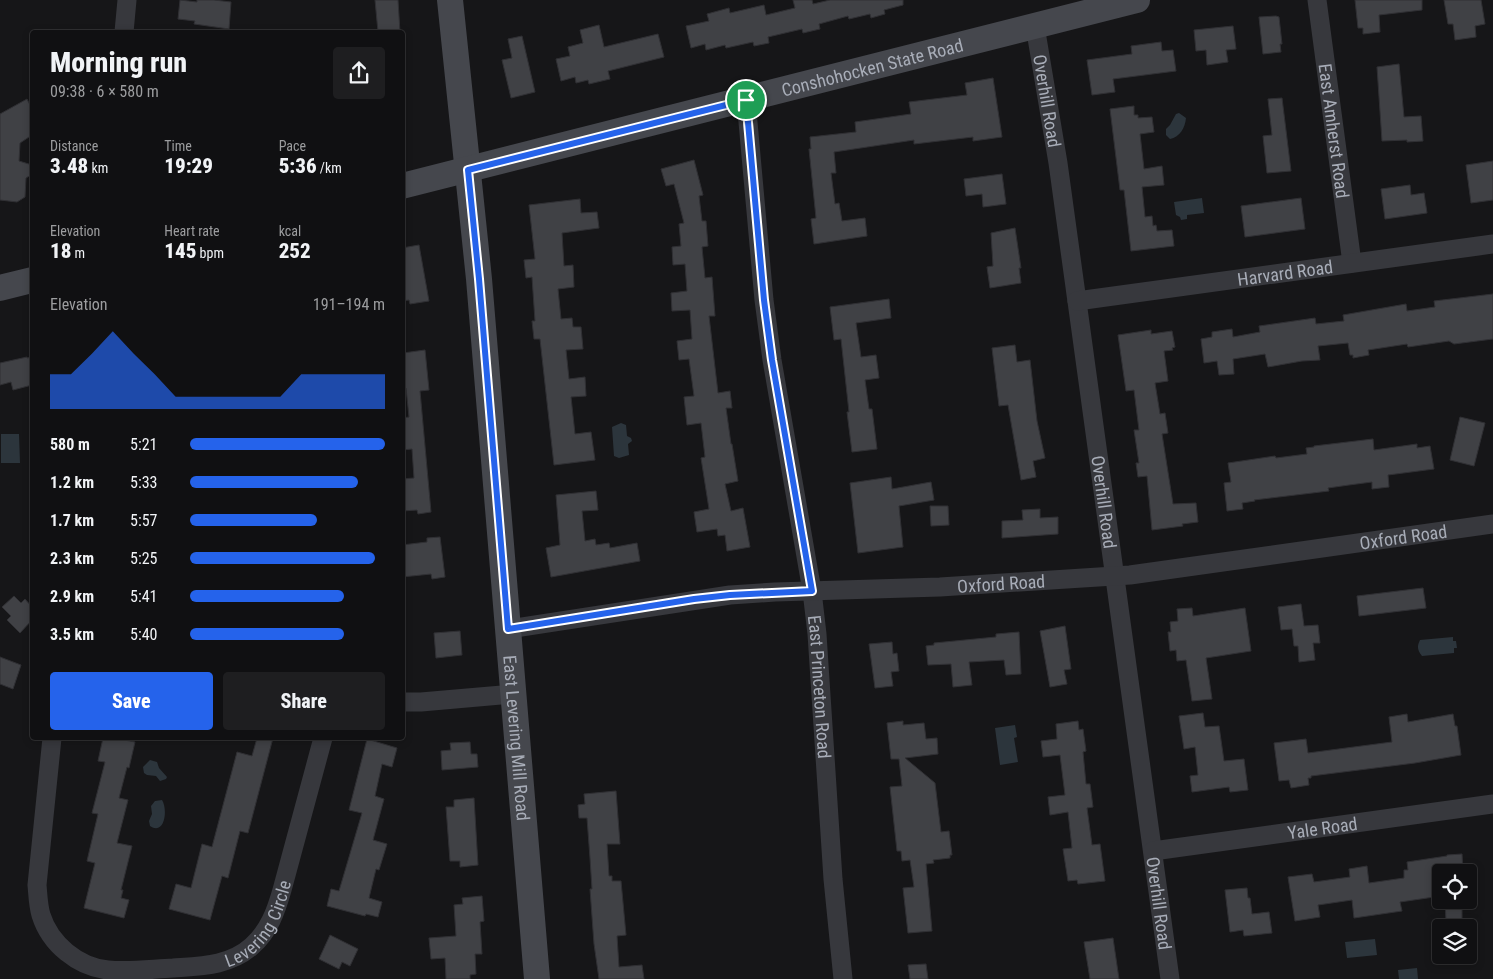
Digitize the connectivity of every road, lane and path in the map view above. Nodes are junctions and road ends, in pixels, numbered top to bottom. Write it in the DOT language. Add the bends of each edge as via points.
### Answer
graph roads {
  1 [pos="127,0"];
  2 [pos="450,0"];
  3 [pos="1137,0"];
  4 [pos="1317,0"];
  5 [pos="1035,26"];
  6 [pos="124,30"];
  7 [pos="746,100"];
  8 [pos="468,170"];
  9 [pos="405,185"];
  10 [pos="1493,244"];
  11 [pos="1352,263"];
  12 [pos="30,280"];
  13 [pos="0,288"];
  14 [pos="1077,300"];
  15 [pos="1493,524"];
  16 [pos="1115,576"];
  17 [pos="812,591"];
  18 [pos="508,629"];
  19 [pos="513,694"];
  20 [pos="405,702"];
  21 [pos="52,740"];
  22 [pos="322,740"];
  23 [pos="1493,804"];
  24 [pos="1153,851"];
  25 [pos="537,979"];
  26 [pos="844,979"];
  27 [pos="1170,979"];
  1 -- 6 [label="street"];
  2 -- 8 [label="street, East Levering Mill Road"];
  3 -- 5 [label="street, Conshohocken State Road"];
  4 -- 11 [label="street, East Amherst Road"];
  5 -- 7 [label="street, Conshohocken State Road"];
  5 -- 14 [label="street, Overhill Road"];
  7 -- 8 [label="street, Conshohocken State Road"];
  7 -- 17 [label="street, East Princeton Road" via="772,360"];
  8 -- 9 [label="street, Conshohocken State Road"];
  8 -- 18 [label="street, East Levering Mill Road"];
  10 -- 11 [label="street, Harvard Road"];
  11 -- 14 [label="street, Harvard Road"];
  12 -- 13 [label="street"];
  14 -- 16 [label="street, Overhill Road"];
  15 -- 16 [label="street, Oxford Road"];
  16 -- 17 [label="street, Oxford Road"];
  16 -- 24 [label="street, Overhill Road"];
  17 -- 18 [label="street, Oxford Road" via="694,599"];
  17 -- 26 [label="street, East Princeton Road" via="818,634 833,879"];
  18 -- 19 [label="street, East Levering Mill Road"];
  19 -- 20 [label="street"];
  19 -- 25 [label="street, East Levering Mill Road"];
  21 -- 22 [label="street, Levering Circle" via="37,885 41,917 50,934 73,958 106,970 123,971 219,963 251,947 265,932 276,911"];
  23 -- 24 [label="street, Yale Road"];
  24 -- 27 [label="street, Overhill Road"];
}
